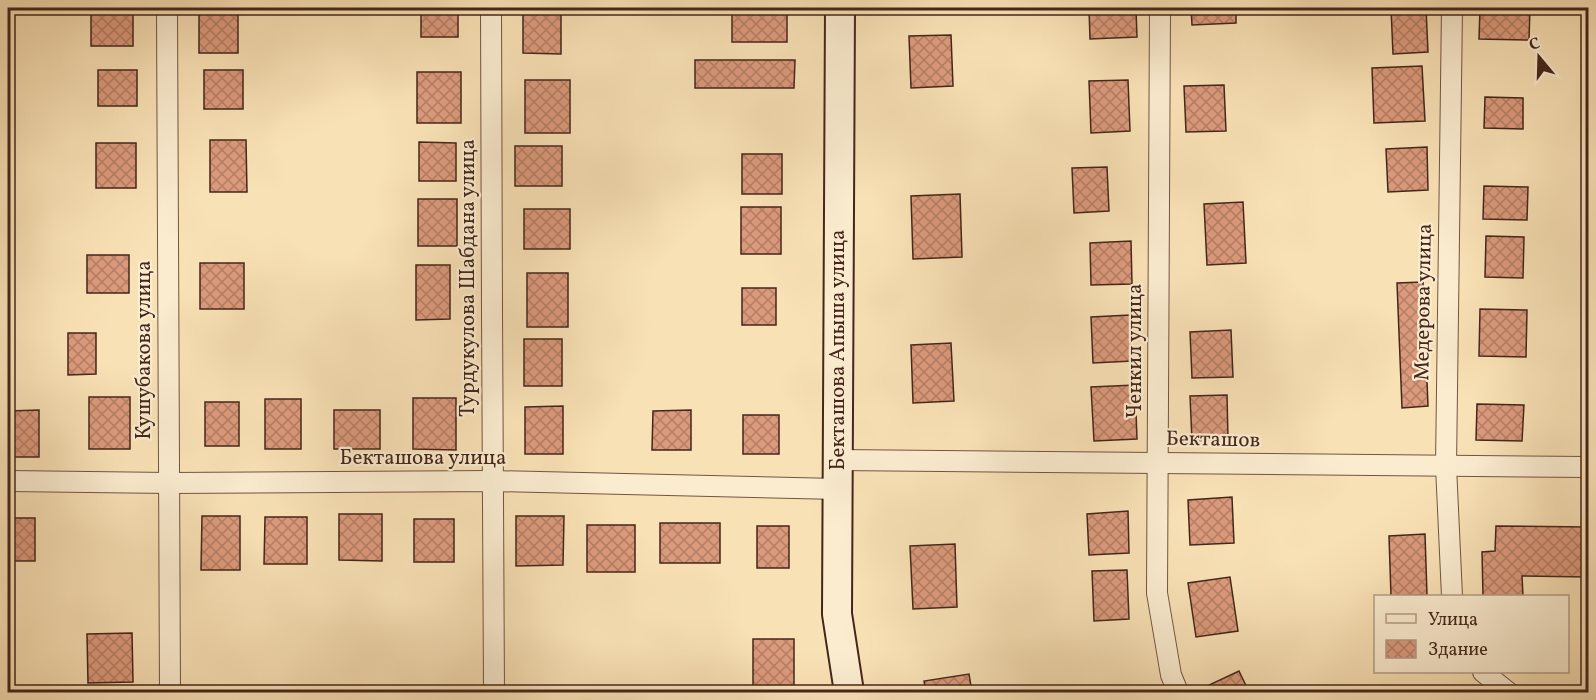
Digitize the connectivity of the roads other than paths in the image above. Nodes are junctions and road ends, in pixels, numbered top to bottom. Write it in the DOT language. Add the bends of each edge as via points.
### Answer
graph roads {
  1 [pos="167,8"];
  2 [pos="491,8"];
  3 [pos="840,8"];
  4 [pos="1160,8"];
  5 [pos="1452,8"];
  6 [pos="838,460"];
  7 [pos="1158,463"];
  8 [pos="1446,466"];
  9 [pos="1588,467"];
  10 [pos="8,481"];
  11 [pos="493,481"];
  12 [pos="169,483"];
  13 [pos="838,489"];
  14 [pos="1452,595"];
  15 [pos="1484,673"];
  16 [pos="170,693"];
  17 [pos="494,693"];
  18 [pos="849,693"];
  19 [pos="1178,693"];
  20 [pos="1508,693"];
  1 -- 12 [label="street, Кушубакова улица"];
  2 -- 11 [label="street, Турдукулова Шабдана улица"];
  3 -- 6 [label="street, Бекташова Апыша улица"];
  4 -- 7 [label="street, Ченкил улица"];
  5 -- 8 [label="street, Медерова улица"];
  6 -- 7 [label="street, Бекташов"];
  6 -- 13 [label="street, Бекташова Апыша улица"];
  7 -- 8 [label="street, Бекташов"];
  7 -- 19 [label="street, Ченкил улица" via="1157,593 1171,675"];
  8 -- 9 [label="street, Бекташов"];
  8 -- 14 [label="street, Медерова улица"];
  10 -- 12 [label="street, Бекташова улица"];
  11 -- 12 [label="street, Бекташова улица"];
  11 -- 13 [label="street, Бекташова улица"];
  11 -- 17 [label="street, Турдукулова Шабдана улица"];
  12 -- 16 [label="street, Кушубакова улица"];
  13 -- 18 [label="street, Бекташова Апыша улица" via="837,614"];
  15 -- 20 [label="street"];
}
